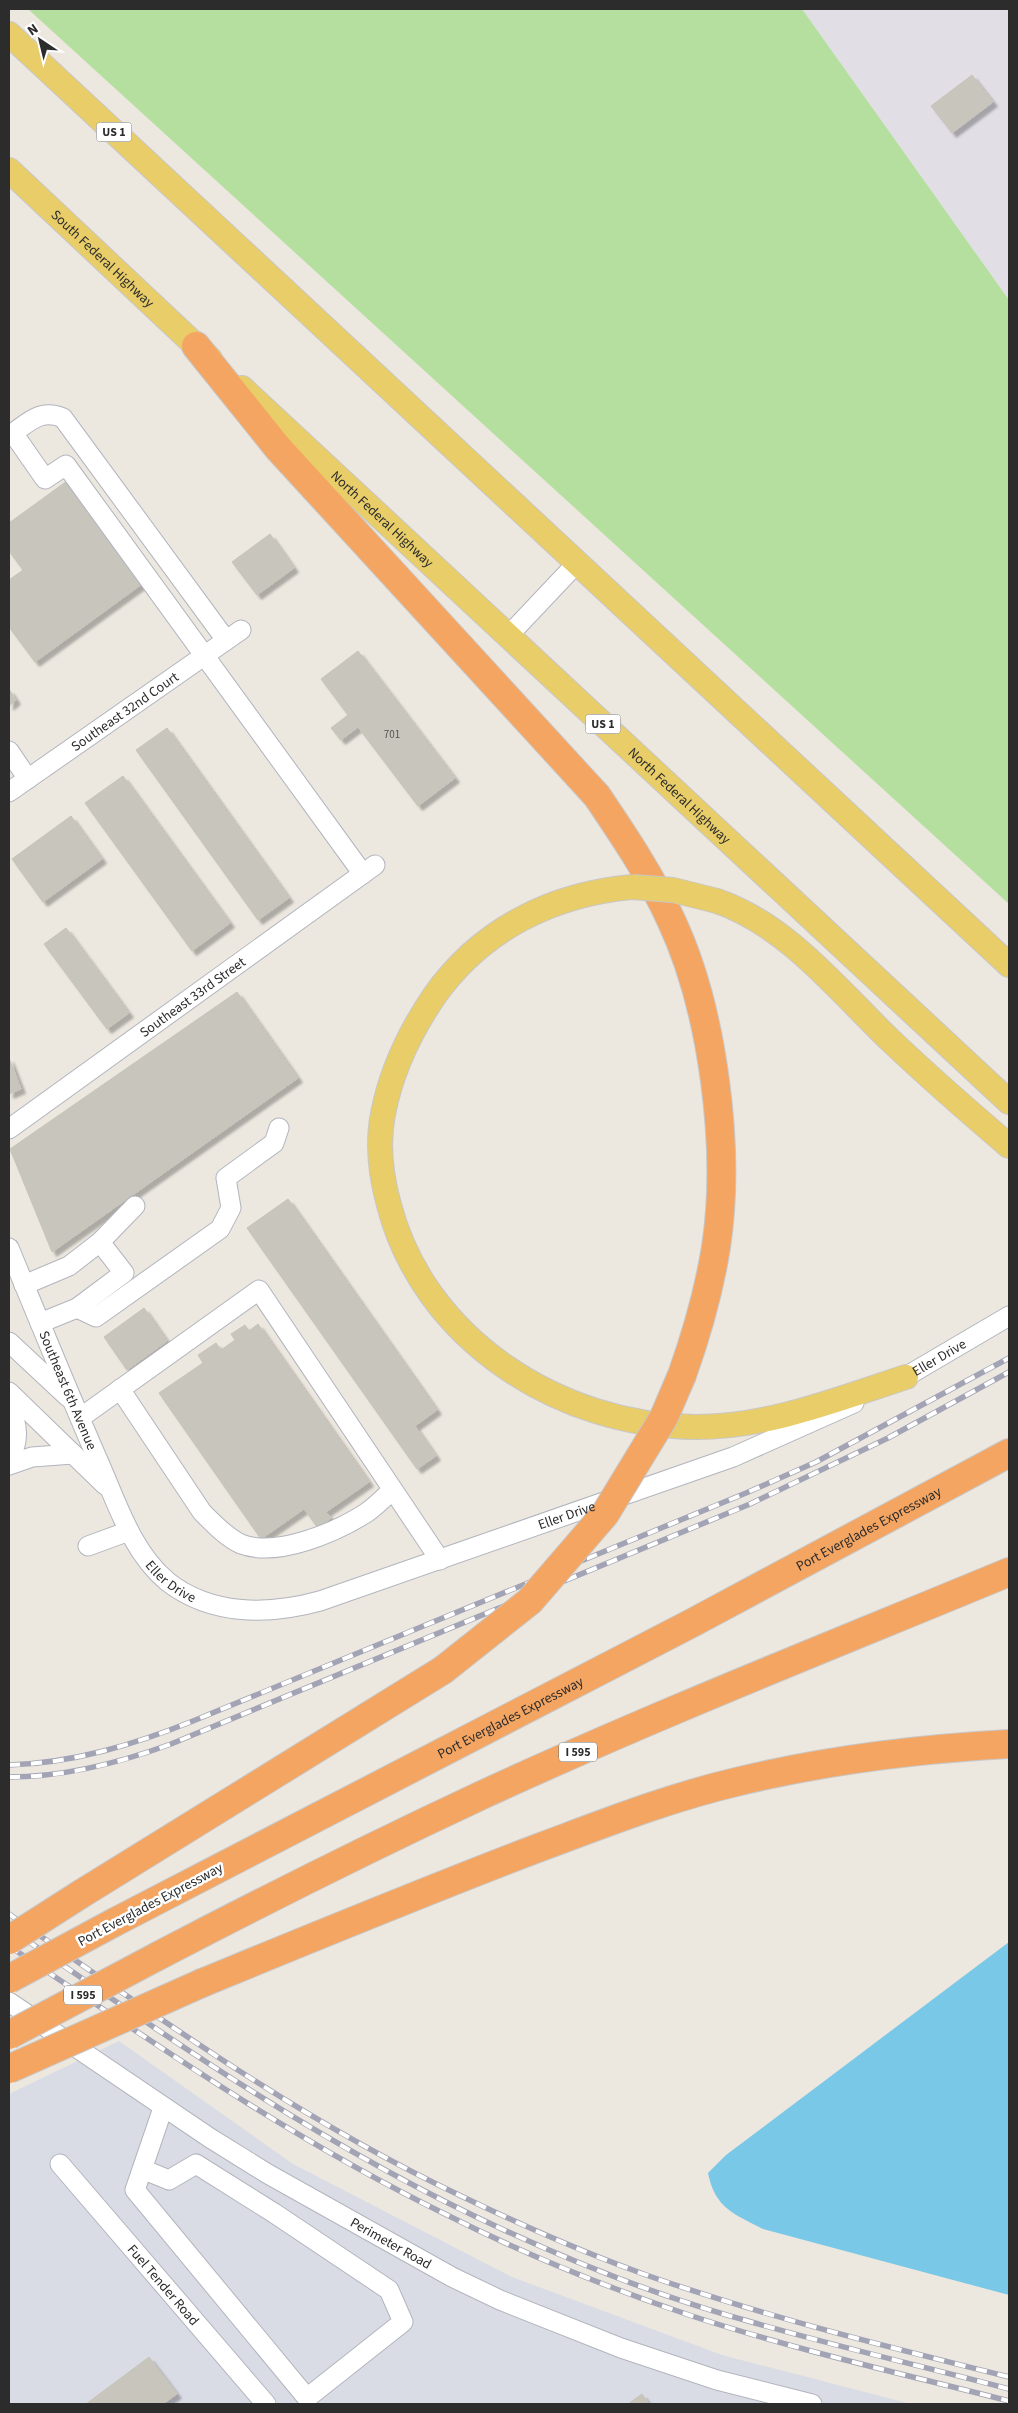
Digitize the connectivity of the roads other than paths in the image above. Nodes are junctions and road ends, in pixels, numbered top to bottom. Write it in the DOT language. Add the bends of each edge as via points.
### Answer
graph roads {
  1 [pos="9,34"];
  2 [pos="9,170"];
  3 [pos="196,346"];
  4 [pos="11,435"];
  5 [pos="577,563"];
  6 [pos="508,636"];
  7 [pos="204,656"];
  8 [pos="9,751"];
  9 [pos="28,778"];
  10 [pos="9,792"];
  11 [pos="1009,965"];
  12 [pos="1009,1102"];
  13 [pos="279,1128"];
  14 [pos="9,1129"];
  15 [pos="1009,1146"];
  16 [pos="135,1206"];
  17 [pos="100,1242"];
  18 [pos="9,1248"];
  19 [pos="24,1285"];
  20 [pos="77,1308"];
  21 [pos="1009,1316"];
  22 [pos="40,1323"];
  23 [pos="9,1342"];
  24 [pos="906,1377"];
  25 [pos="120,1389"];
  26 [pos="9,1392"];
  27 [pos="9,1404"];
  28 [pos="76,1410"];
  29 [pos="1009,1453"];
  30 [pos="74,1454"];
  31 [pos="9,1460"];
  32 [pos="9,1466"];
  33 [pos="392,1490"];
  34 [pos="112,1491"];
  35 [pos="129,1530"];
  36 [pos="88,1546"];
  37 [pos="440,1560"];
  38 [pos="1009,1572"];
  39 [pos="1009,1744"];
  40 [pos="9,1940"];
  41 [pos="9,1979"];
  42 [pos="9,2002"];
  43 [pos="9,2035"];
  44 [pos="9,2069"];
  45 [pos="163,2108"];
  46 [pos="60,2164"];
  47 [pos="142,2170"];
  48 [pos="266,2404"];
  49 [pos="812,2404"];
  1 -- 5 [label="main road, US 1"];
  2 -- 3 [label="main road, South Federal Highway / US 1"];
  3 -- 6 [label="main road, North Federal Highway / US 1"];
  3 -- 40 [label="highway, bridge" via="278,448 597,796 639,859 672,920 697,990 711,1055 720,1113 717,1246 701,1322 664,1417 605,1514 530,1601 443,1670"];
  4 -- 7 [label="street" via="45,479 66,465"];
  4 -- 7 [label="street, Southeast 32nd Court" via="37,417 51,413 63,418 233,635"];
  5 -- 6 [label="street"];
  5 -- 11 [label="main road, US 1"];
  6 -- 12 [label="main road, North Federal Highway / US 1"];
  7 -- 9 [label="street, Southeast 32nd Court"];
  7 -- 14 [label="street, Southeast 33rd Street" via="369,870"];
  8 -- 9 [label="street"];
  9 -- 10 [label="street, Southeast 32nd Court"];
  13 -- 20 [label="street" via="274,1143 226,1178 231,1208 220,1229 96,1317"];
  15 -- 24 [label="main road, bridge" via="923,1070 790,943 762,921 717,901 673,890 632,887 570,897 511,924 476,949 444,984 418,1023 401,1058 383,1114 381,1134 380,1153 392,1218 410,1261 446,1315 476,1346 496,1360 582,1408 667,1426 754,1422"];
  16 -- 17 [label="street"];
  17 -- 19 [label="street" via="69,1266"];
  17 -- 20 [label="street" via="124,1273"];
  18 -- 19 [label="street, Southeast 6th Avenue"];
  19 -- 22 [label="street, Southeast 6th Avenue"];
  20 -- 22 [label="street"];
  21 -- 24 [label="street, Eller Drive"];
  22 -- 28 [label="street, Southeast 6th Avenue"];
  23 -- 28 [label="street"];
  24 -- 37 [label="street, Eller Drive" via="828,1416 733,1457"];
  25 -- 28 [label="street"];
  25 -- 33 [label="street" via="202,1512 241,1544 270,1547 306,1541 367,1512"];
  25 -- 33 [label="street" via="259,1290"];
  26 -- 30 [label="street"];
  27 -- 31 [label="street" via="17,1441"];
  28 -- 34 [label="street, Southeast 6th Avenue"];
  29 -- 41 [label="highway, Port Everglades Expressway, bridge" via="692,1623"];
  30 -- 32 [label="street" via="32,1457"];
  30 -- 34 [label="street"];
  33 -- 37 [label="street"];
  34 -- 35 [label="street, Southeast 6th Avenue"];
  35 -- 36 [label="street"];
  35 -- 37 [label="street, Eller Drive" via="145,1557 168,1582 200,1600 240,1609 298,1607"];
  38 -- 43 [label="highway, I 595, bridge" via="607,1739 483,1795 343,1862"];
  39 -- 44 [label="highway, bridge" via="877,1754 806,1766 716,1787 646,1809 491,1866 202,1983"];
  42 -- 45 [label="street, Perimeter Road"];
  45 -- 47 [label="street"];
  45 -- 49 [label="street, Perimeter Road" via="268,2174 402,2250 500,2300 621,2348 717,2380"];
  46 -- 48 [label="street, Fuel Tender Road"];
  47 -- 47 [label="street" via="169,2180 196,2164 389,2290 403,2322 307,2398 135,2190"];
}
